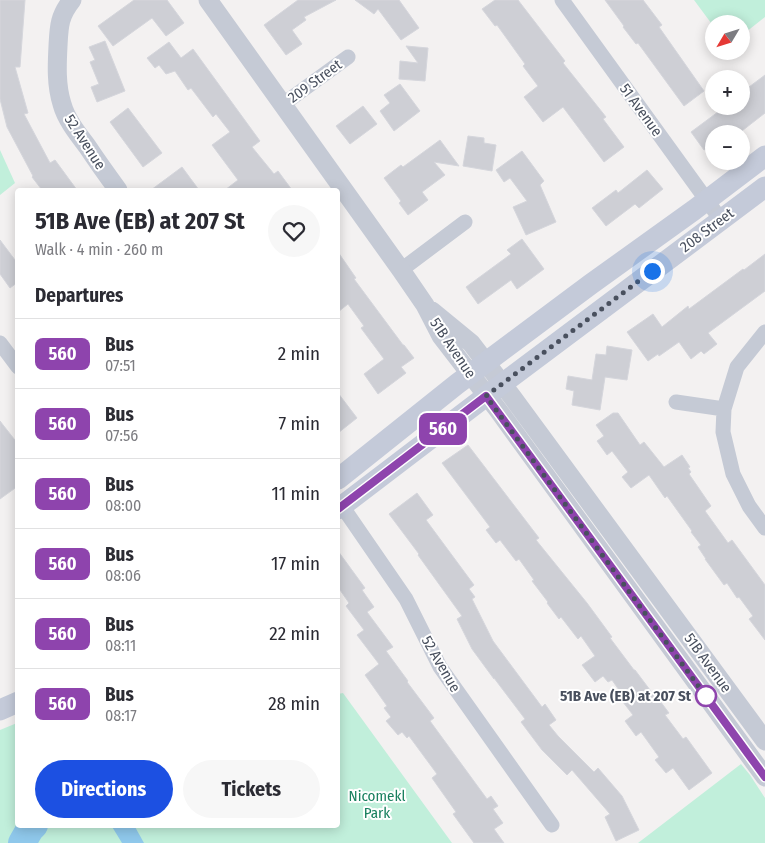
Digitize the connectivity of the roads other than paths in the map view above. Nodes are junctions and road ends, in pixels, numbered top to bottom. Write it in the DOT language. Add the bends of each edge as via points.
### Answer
graph roads {
  1 [pos="72,0"];
  2 [pos="208,0"];
  3 [pos="562,0"];
  4 [pos="348,57"];
  5 [pos="282,105"];
  6 [pos="765,156"];
  7 [pos="765,187"];
  8 [pos="117,188"];
  9 [pos="707,200"];
  10 [pos="721,220"];
  11 [pos="465,222"];
  12 [pos="401,270"];
  13 [pos="765,332"];
  14 [pos="0,343"];
  15 [pos="15,364"];
  16 [pos="478,368"];
  17 [pos="494,390"];
  18 [pos="676,402"];
  19 [pos="724,409"];
  20 [pos="340,477"];
  21 [pos="340,504"];
  22 [pos="340,506"];
  23 [pos="765,528"];
  24 [pos="15,703"];
  25 [pos="0,710"];
  26 [pos="765,741"];
  27 [pos="764,773"];
  28 [pos="552,825"];
  1 -- 8 [label="street, 52 Avenue" via="61,17 59,28 57,60 62,106 74,129"];
  2 -- 5 [label="street, 51B Avenue"];
  3 -- 9 [label="street, 51 Avenue"];
  4 -- 5 [label="street, 209 Street"];
  5 -- 12 [label="street, 51B Avenue"];
  6 -- 9 [label="main road, 208 Street"];
  7 -- 10 [label="main road, 208 Street"];
  9 -- 10 [label="street, 51 Avenue"];
  9 -- 16 [label="main road, 208 Street"];
  10 -- 17 [label="main road, 208 Street"];
  11 -- 12 [label="street"];
  12 -- 16 [label="street, 51B Avenue" via="426,305 471,343"];
  13 -- 19 [label="street" via="737,367"];
  14 -- 15 [label="street"];
  16 -- 17 [label="street, 51B Avenue"];
  16 -- 20 [label="main road, 208 Street"];
  17 -- 21 [label="main road, 208 Street"];
  17 -- 26 [label="street, 51B Avenue"];
  17 -- 27 [label="street, 51B Avenue"];
  18 -- 19 [label="street"];
  19 -- 23 [label="street" via="723,432 733,474 749,506"];
  22 -- 28 [label="street, 52 Avenue" via="406,599 444,674"];
  24 -- 25 [label="main road"];
}
